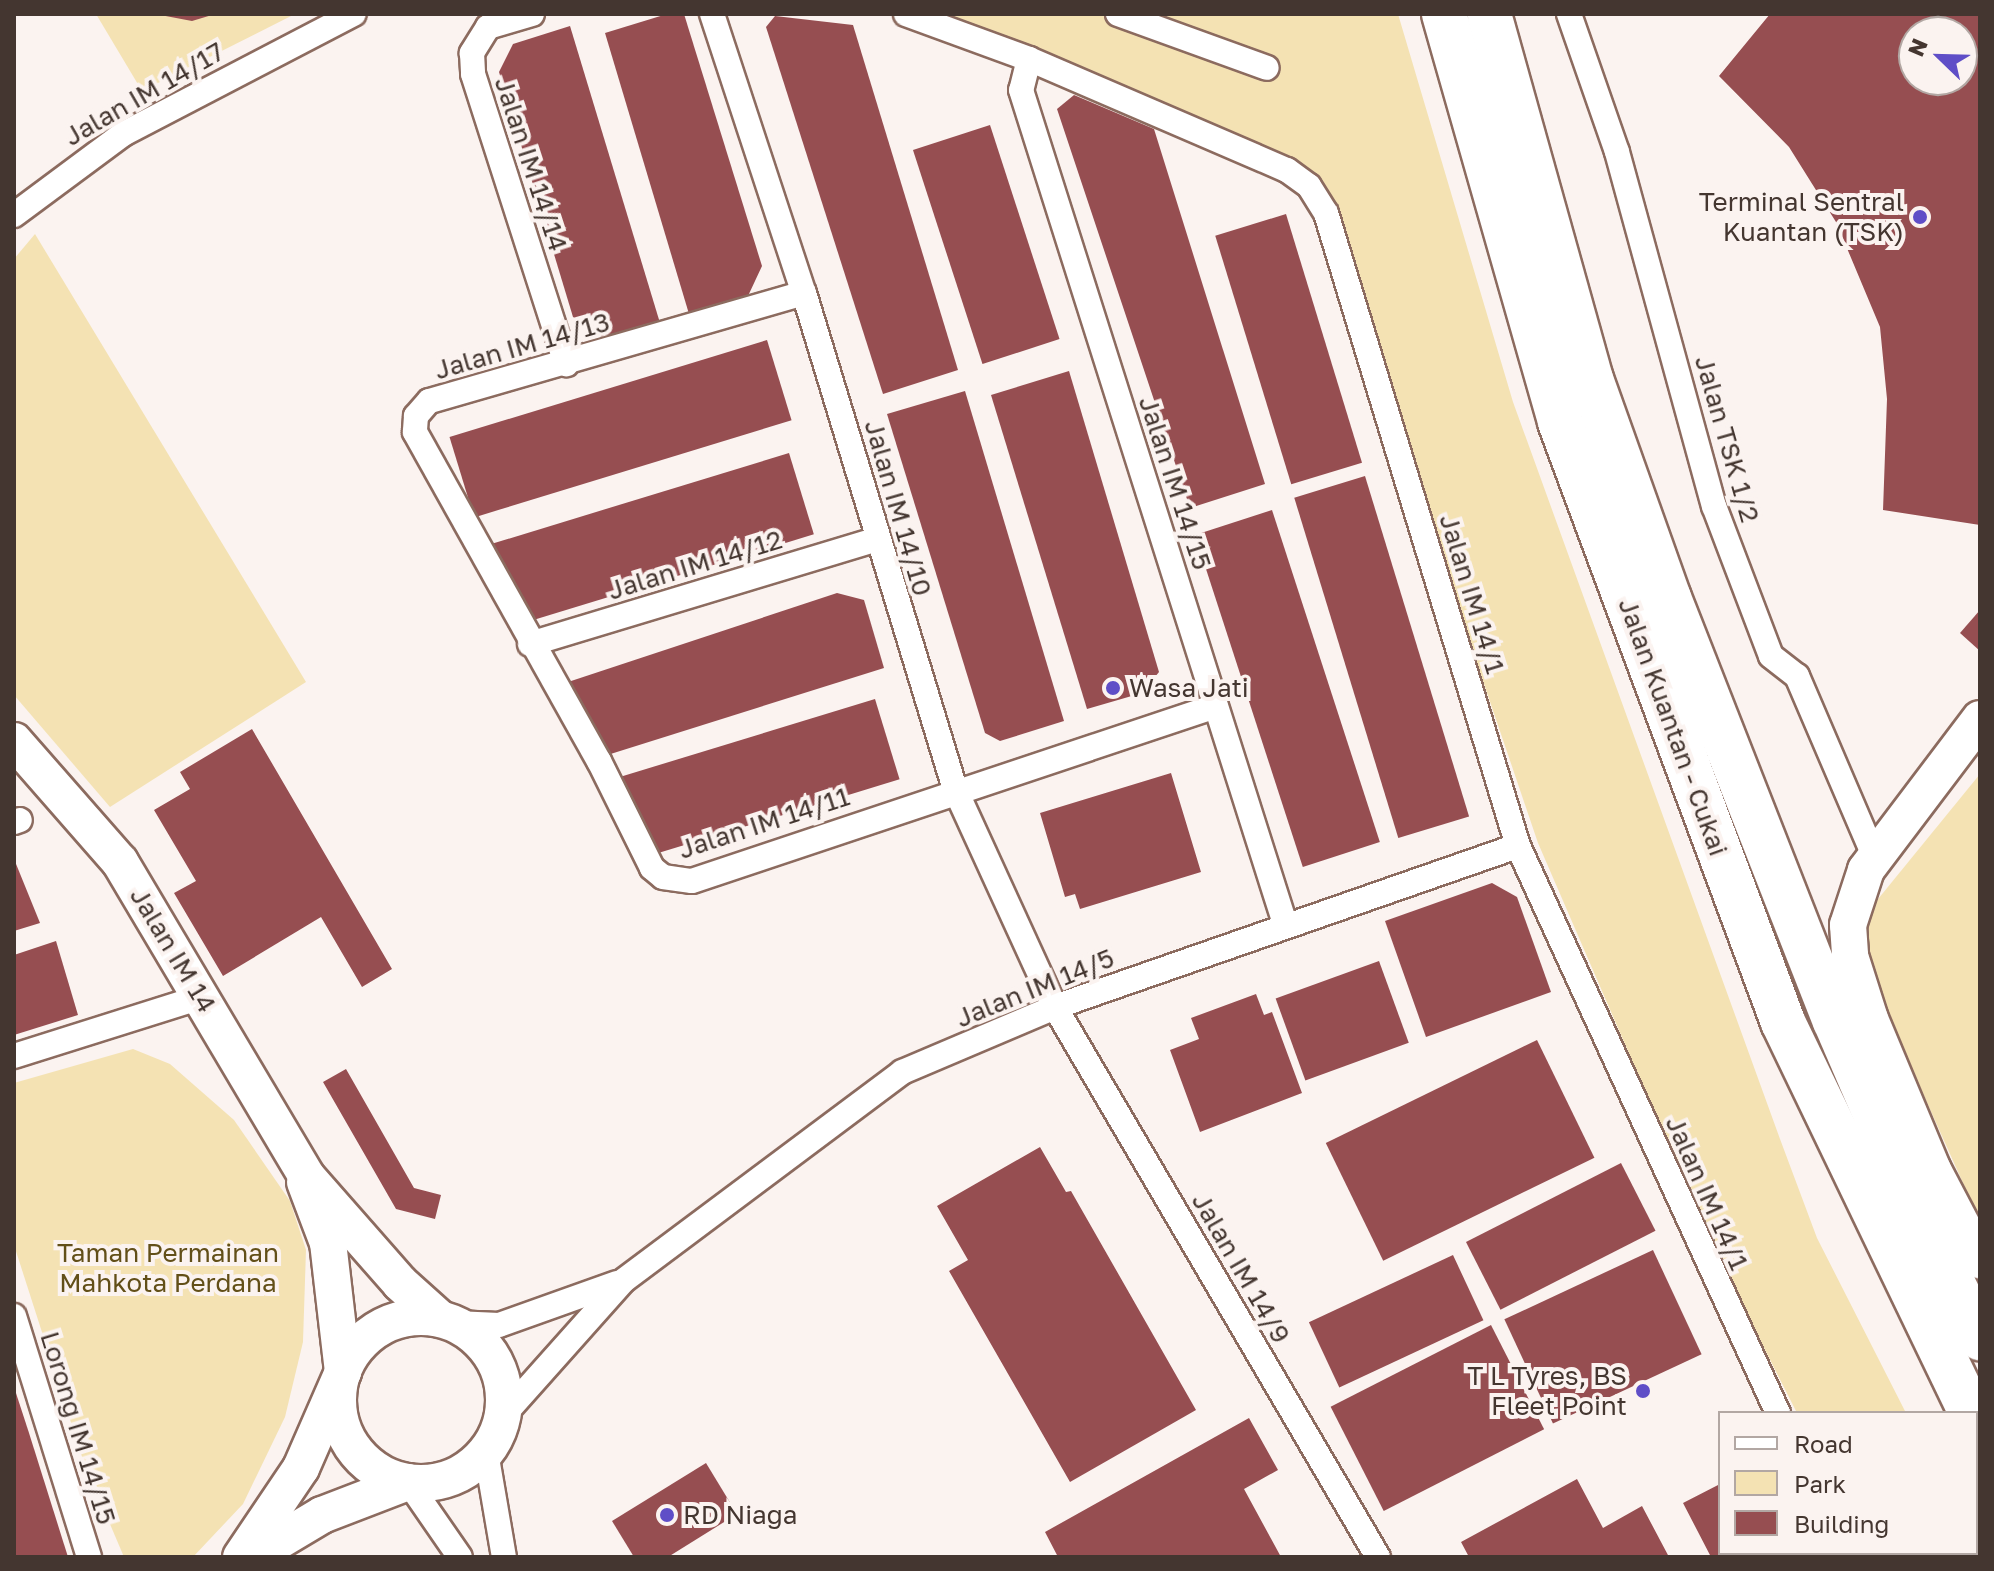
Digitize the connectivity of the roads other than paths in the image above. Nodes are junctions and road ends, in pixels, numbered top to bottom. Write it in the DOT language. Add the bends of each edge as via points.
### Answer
graph roads {
  1 [pos="354,14"];
  2 [pos="532,14"];
  3 [pos="712,14"];
  4 [pos="906,14"];
  5 [pos="1118,14"];
  6 [pos="1444,14"];
  7 [pos="1489,14"];
  8 [pos="1569,14"];
  9 [pos="1029,59"];
  10 [pos="1267,68"];
  11 [pos="14,215"];
  12 [pos="804,293"];
  13 [pos="566,364"];
  14 [pos="877,539"];
  15 [pos="530,644"];
  16 [pos="1216,706"];
  17 [pos="1980,719"];
  18 [pos="14,741"];
  19 [pos="955,789"];
  20 [pos="1518,846"];
  21 [pos="1875,858"];
  22 [pos="1285,924"];
  23 [pos="201,997"];
  24 [pos="1055,1007"];
  25 [pos="14,1056"];
  26 [pos="307,1177"];
  27 [pos="1980,1260"];
  28 [pos="623,1281"];
  29 [pos="14,1316"];
  30 [pos="447,1321"];
  31 [pos="1980,1338"];
  32 [pos="343,1372"];
  33 [pos="1777,1411"];
  34 [pos="1970,1411"];
  35 [pos="502,1417"];
  36 [pos="486,1452"];
  37 [pos="408,1482"];
  38 [pos="89,1557"];
  39 [pos="241,1557"];
  40 [pos="252,1557"];
  41 [pos="460,1557"];
  42 [pos="504,1557"];
  43 [pos="1378,1557"];
  1 -- 11 [label="street, Jalan IM 14/17" via="123,134"];
  2 -- 13 [label="street, Jalan IM 14/14" via="488,27 472,53 473,74"];
  3 -- 12 [label="street, Jalan IM 14/10"];
  4 -- 9 [label="street, Jalan IM 14/1"];
  5 -- 10 [label="street"];
  6 -- 34 [label="highway, Jalan Kuantan - Cukai" via="1560,422 1783,1022"];
  7 -- 31 [label="highway, Jalan Kuantan - Cukai" via="1591,379 1674,611 1835,1021 1913,1202"];
  8 -- 21 [label="street, Jalan TSK 1/2" via="1617,152 1714,506 1771,656 1797,676"];
  9 -- 16 [label="street, Jalan IM 14/15" via="1021,90"];
  9 -- 20 [label="street, Jalan IM 14/1" via="1287,170 1309,186 1326,213"];
  12 -- 13 [label="street, Jalan IM 14/13"];
  12 -- 14 [label="street, Jalan IM 14/10"];
  13 -- 15 [label="street, Jalan IM 14/13" via="429,401 416,416 415,432"];
  14 -- 15 [label="street, Jalan IM 14/12"];
  14 -- 19 [label="street, Jalan IM 14/10"];
  15 -- 19 [label="street, Jalan IM 14/11" via="599,761 652,868 663,877 692,881"];
  16 -- 19 [label="street"];
  16 -- 22 [label="street, Jalan IM 14/15"];
  17 -- 21 [label="street"];
  18 -- 23 [label="street, Jalan IM 14" via="120,862"];
  19 -- 24 [label="street, Jalan IM 14/10"];
  20 -- 22 [label="street, Jalan IM 14/5"];
  20 -- 33 [label="street, Jalan IM 14/1"];
  21 -- 27 [label="street" via="1852,901 1850,956 1870,1019 1933,1170"];
  22 -- 24 [label="street, Jalan IM 14/5"];
  23 -- 25 [label="street"];
  23 -- 26 [label="street, Jalan IM 14"];
  24 -- 28 [label="street, Jalan IM 14/5" via="876,1088"];
  24 -- 43 [label="street, Jalan IM 14/9"];
  26 -- 30 [label="street" via="400,1283"];
  26 -- 32 [label="street" via="337,1289"];
  28 -- 30 [label="street" via="499,1325"];
  28 -- 35 [label="street"];
  29 -- 38 [label="street, Lorong IM 14/15"];
  30 -- 32 [label="street" via="405,1318 374,1332"];
  30 -- 35 [label="street" via="485,1346 495,1362 502,1380"];
  32 -- 37 [label="street" via="339,1412 355,1451 370,1466"];
  32 -- 39 [label="street" via="295,1478"];
  35 -- 36 [label="street"];
  36 -- 37 [label="street" via="456,1476"];
  36 -- 42 [label="street"];
  37 -- 40 [label="street" via="322,1515"];
  37 -- 41 [label="street"];
}
